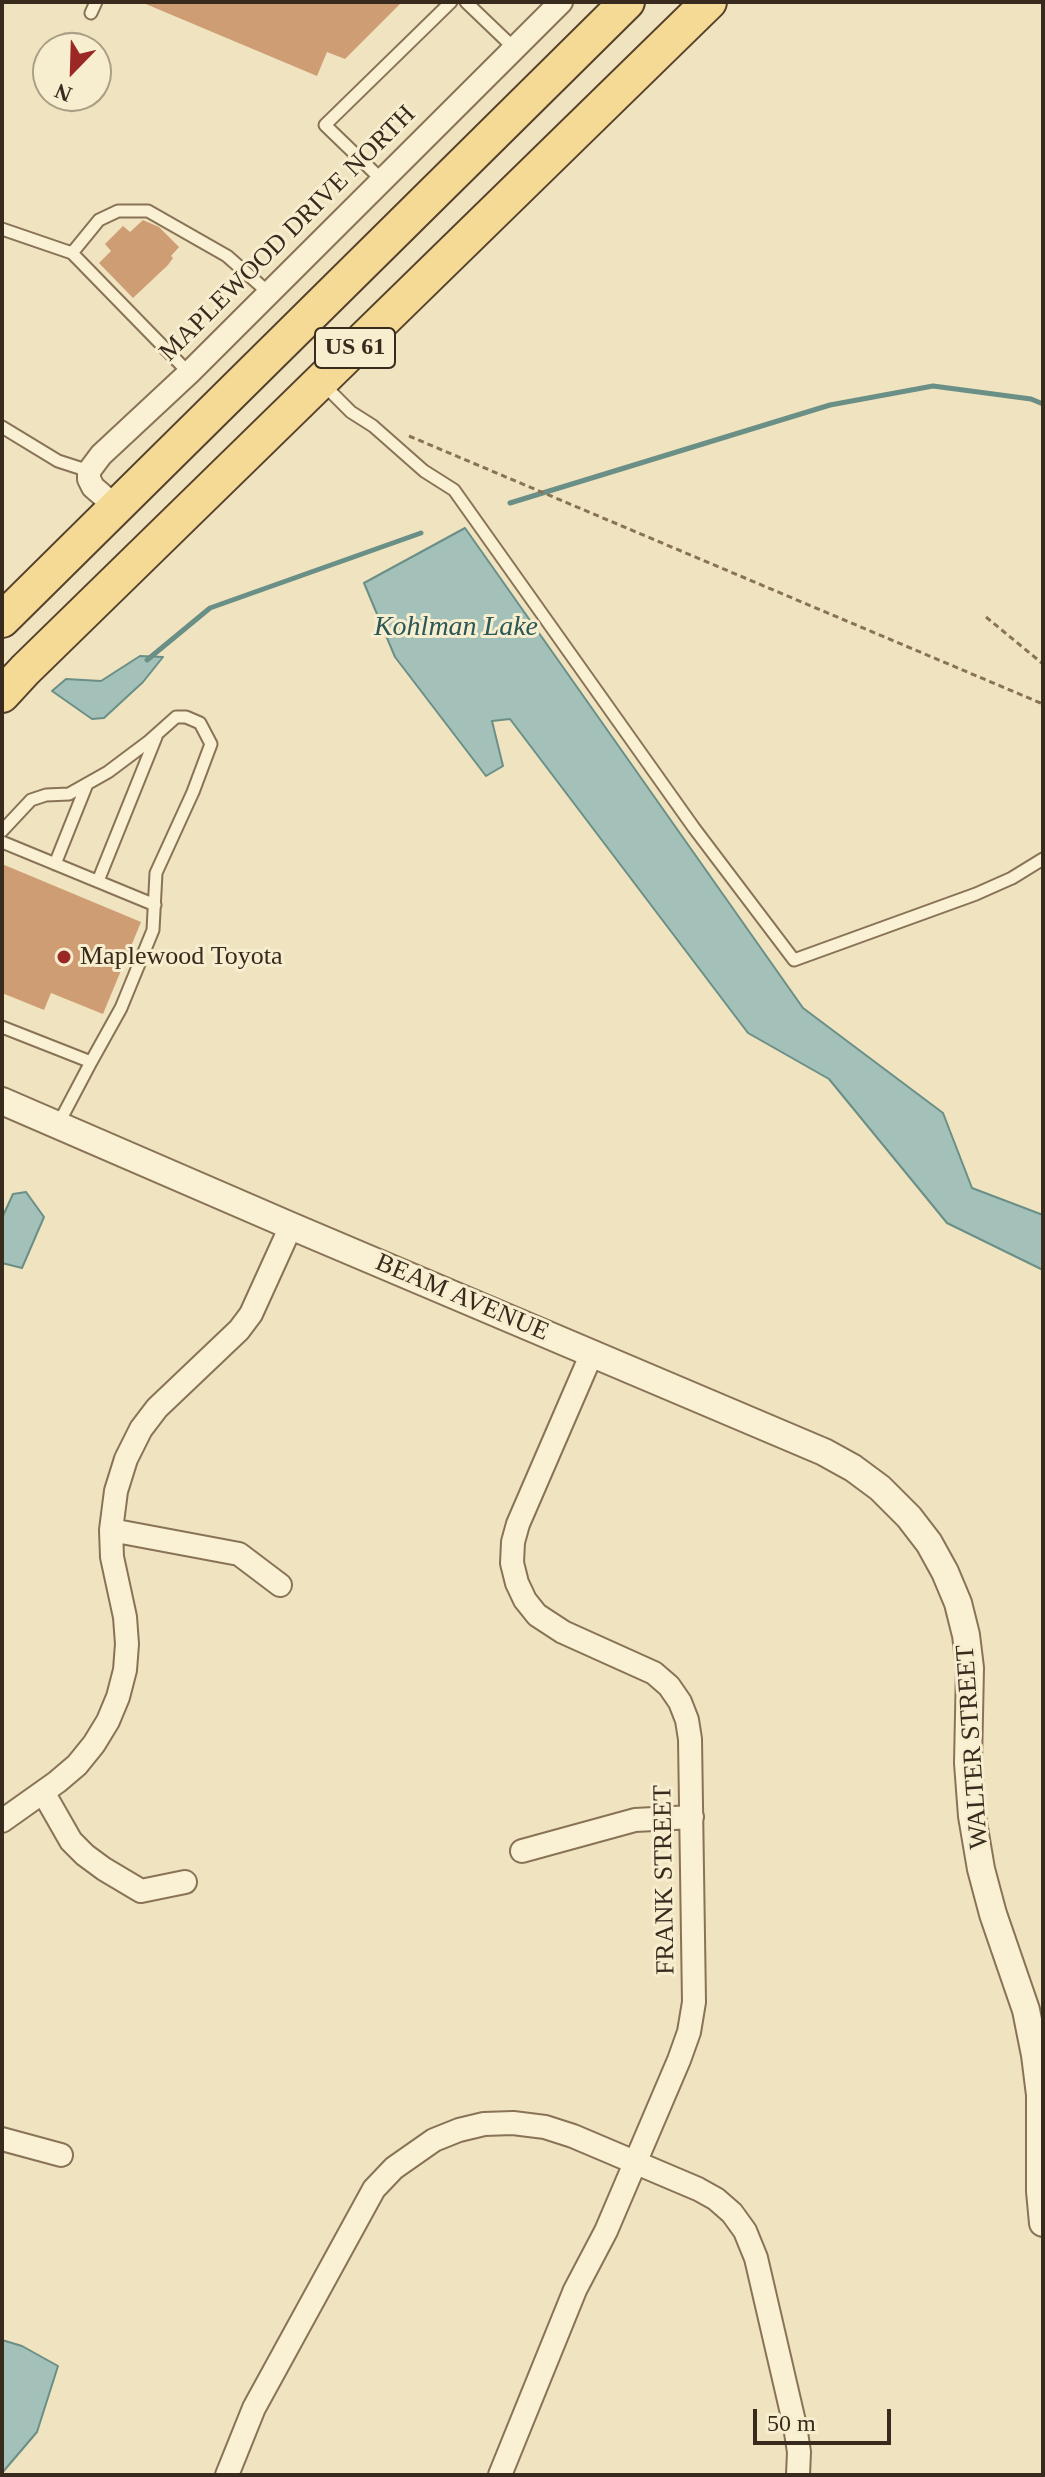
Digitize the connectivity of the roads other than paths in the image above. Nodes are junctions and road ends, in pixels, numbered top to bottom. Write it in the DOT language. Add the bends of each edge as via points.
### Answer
graph roads {
  1 [pos="451,2"];
  2 [pos="466,2"];
  3 [pos="561,2"];
  4 [pos="627,2"];
  5 [pos="709,2"];
  6 [pos="514,48"];
  7 [pos="381,179"];
  8 [pos="2,229"];
  9 [pos="72,253"];
  10 [pos="269,293"];
  11 [pos="189,373"];
  12 [pos="320,381"];
  13 [pos="2,427"];
  14 [pos="89,471"];
  15 [pos="116,507"];
  16 [pos="2,620"];
  17 [pos="2,695"];
  18 [pos="157,734"];
  19 [pos="87,784"];
  20 [pos="2,831"];
  21 [pos="2,842"];
  22 [pos="1043,859"];
  23 [pos="55,864"];
  24 [pos="98,881"];
  25 [pos="155,905"];
  26 [pos="2,1027"];
  27 [pos="91,1062"];
  28 [pos="2,1101"];
  29 [pos="55,1124"];
  30 [pos="291,1226"];
  31 [pos="592,1353"];
  32 [pos="909,1517"];
  33 [pos="111,1530"];
  34 [pos="280,1585"];
  35 [pos="43,1792"];
  36 [pos="692,1817"];
  37 [pos="2,1821"];
  38 [pos="522,1851"];
  39 [pos="185,1882"];
  40 [pos="2,2139"];
  41 [pos="61,2155"];
  42 [pos="636,2163"];
  43 [pos="1043,2223"];
  44 [pos="227,2475"];
  45 [pos="500,2475"];
  46 [pos="798,2475"];
  1 -- 7 [label="lane" via="325,125"];
  2 -- 6 [label="lane"];
  3 -- 6 [label="street, MAPLEWOOD DRIVE NORTH"];
  4 -- 15 [label="main road, US 61"];
  5 -- 12 [label="main road, US 61"];
  6 -- 7 [label="street, MAPLEWOOD DRIVE NORTH"];
  7 -- 10 [label="street, MAPLEWOOD DRIVE NORTH"];
  8 -- 9 [label="lane"];
  9 -- 10 [label="lane" via="99,220 118,211 148,211 227,256"];
  9 -- 11 [label="lane"];
  10 -- 11 [label="street, MAPLEWOOD DRIVE NORTH"];
  11 -- 14 [label="street, MAPLEWOOD DRIVE NORTH"];
  12 -- 17 [label="main road, US 61"];
  12 -- 22 [label="lane" via="351,412 454,490 794,960 976,894"];
  13 -- 14 [label="lane" via="58,461"];
  14 -- 15 [label="street" via="93,487"];
  15 -- 16 [label="main road, US 61"];
  18 -- 19 [label="lane"];
  18 -- 24 [label="lane"];
  18 -- 25 [label="lane" via="176,717 186,717 200,723 211,744 156,873"];
  19 -- 20 [label="lane" via="69,794 31,800"];
  19 -- 23 [label="lane"];
  21 -- 23 [label="lane"];
  23 -- 24 [label="lane"];
  24 -- 25 [label="lane"];
  25 -- 27 [label="lane" via="153,930 121,1008"];
  26 -- 27 [label="lane"];
  27 -- 29 [label="lane"];
  28 -- 29 [label="street, BEAM AVENUE"];
  29 -- 30 [label="street, BEAM AVENUE"];
  30 -- 31 [label="street, BEAM AVENUE"];
  30 -- 33 [label="street" via="251,1314 141,1429 116,1491"];
  31 -- 32 [label="street, BEAM AVENUE" via="824,1452 880,1488"];
  31 -- 36 [label="street, FRANK STREET" via="518,1524 512,1563 525,1600 551,1626 639,1664 669,1686 687,1720"];
  32 -- 43 [label="street, WALTER STREET" via="945,1572 966,1635 972,1816 981,1869 1035,2055"];
  33 -- 34 [label="street" via="239,1554"];
  33 -- 35 [label="street" via="127,1644 118,1697 94,1744"];
  35 -- 37 [label="street"];
  35 -- 39 [label="street" via="71,1841 104,1869 141,1891"];
  36 -- 38 [label="street" via="635,1820"];
  36 -- 42 [label="street, FRANK STREET" via="694,2002 679,2060"];
  40 -- 41 [label="street"];
  42 -- 44 [label="street" via="573,2136 513,2123 459,2130 412,2153 360,2210 254,2408"];
  42 -- 45 [label="street, FRANK STREET" via="575,2290"];
  42 -- 46 [label="street" via="716,2199 745,2231 795,2426"];
}
